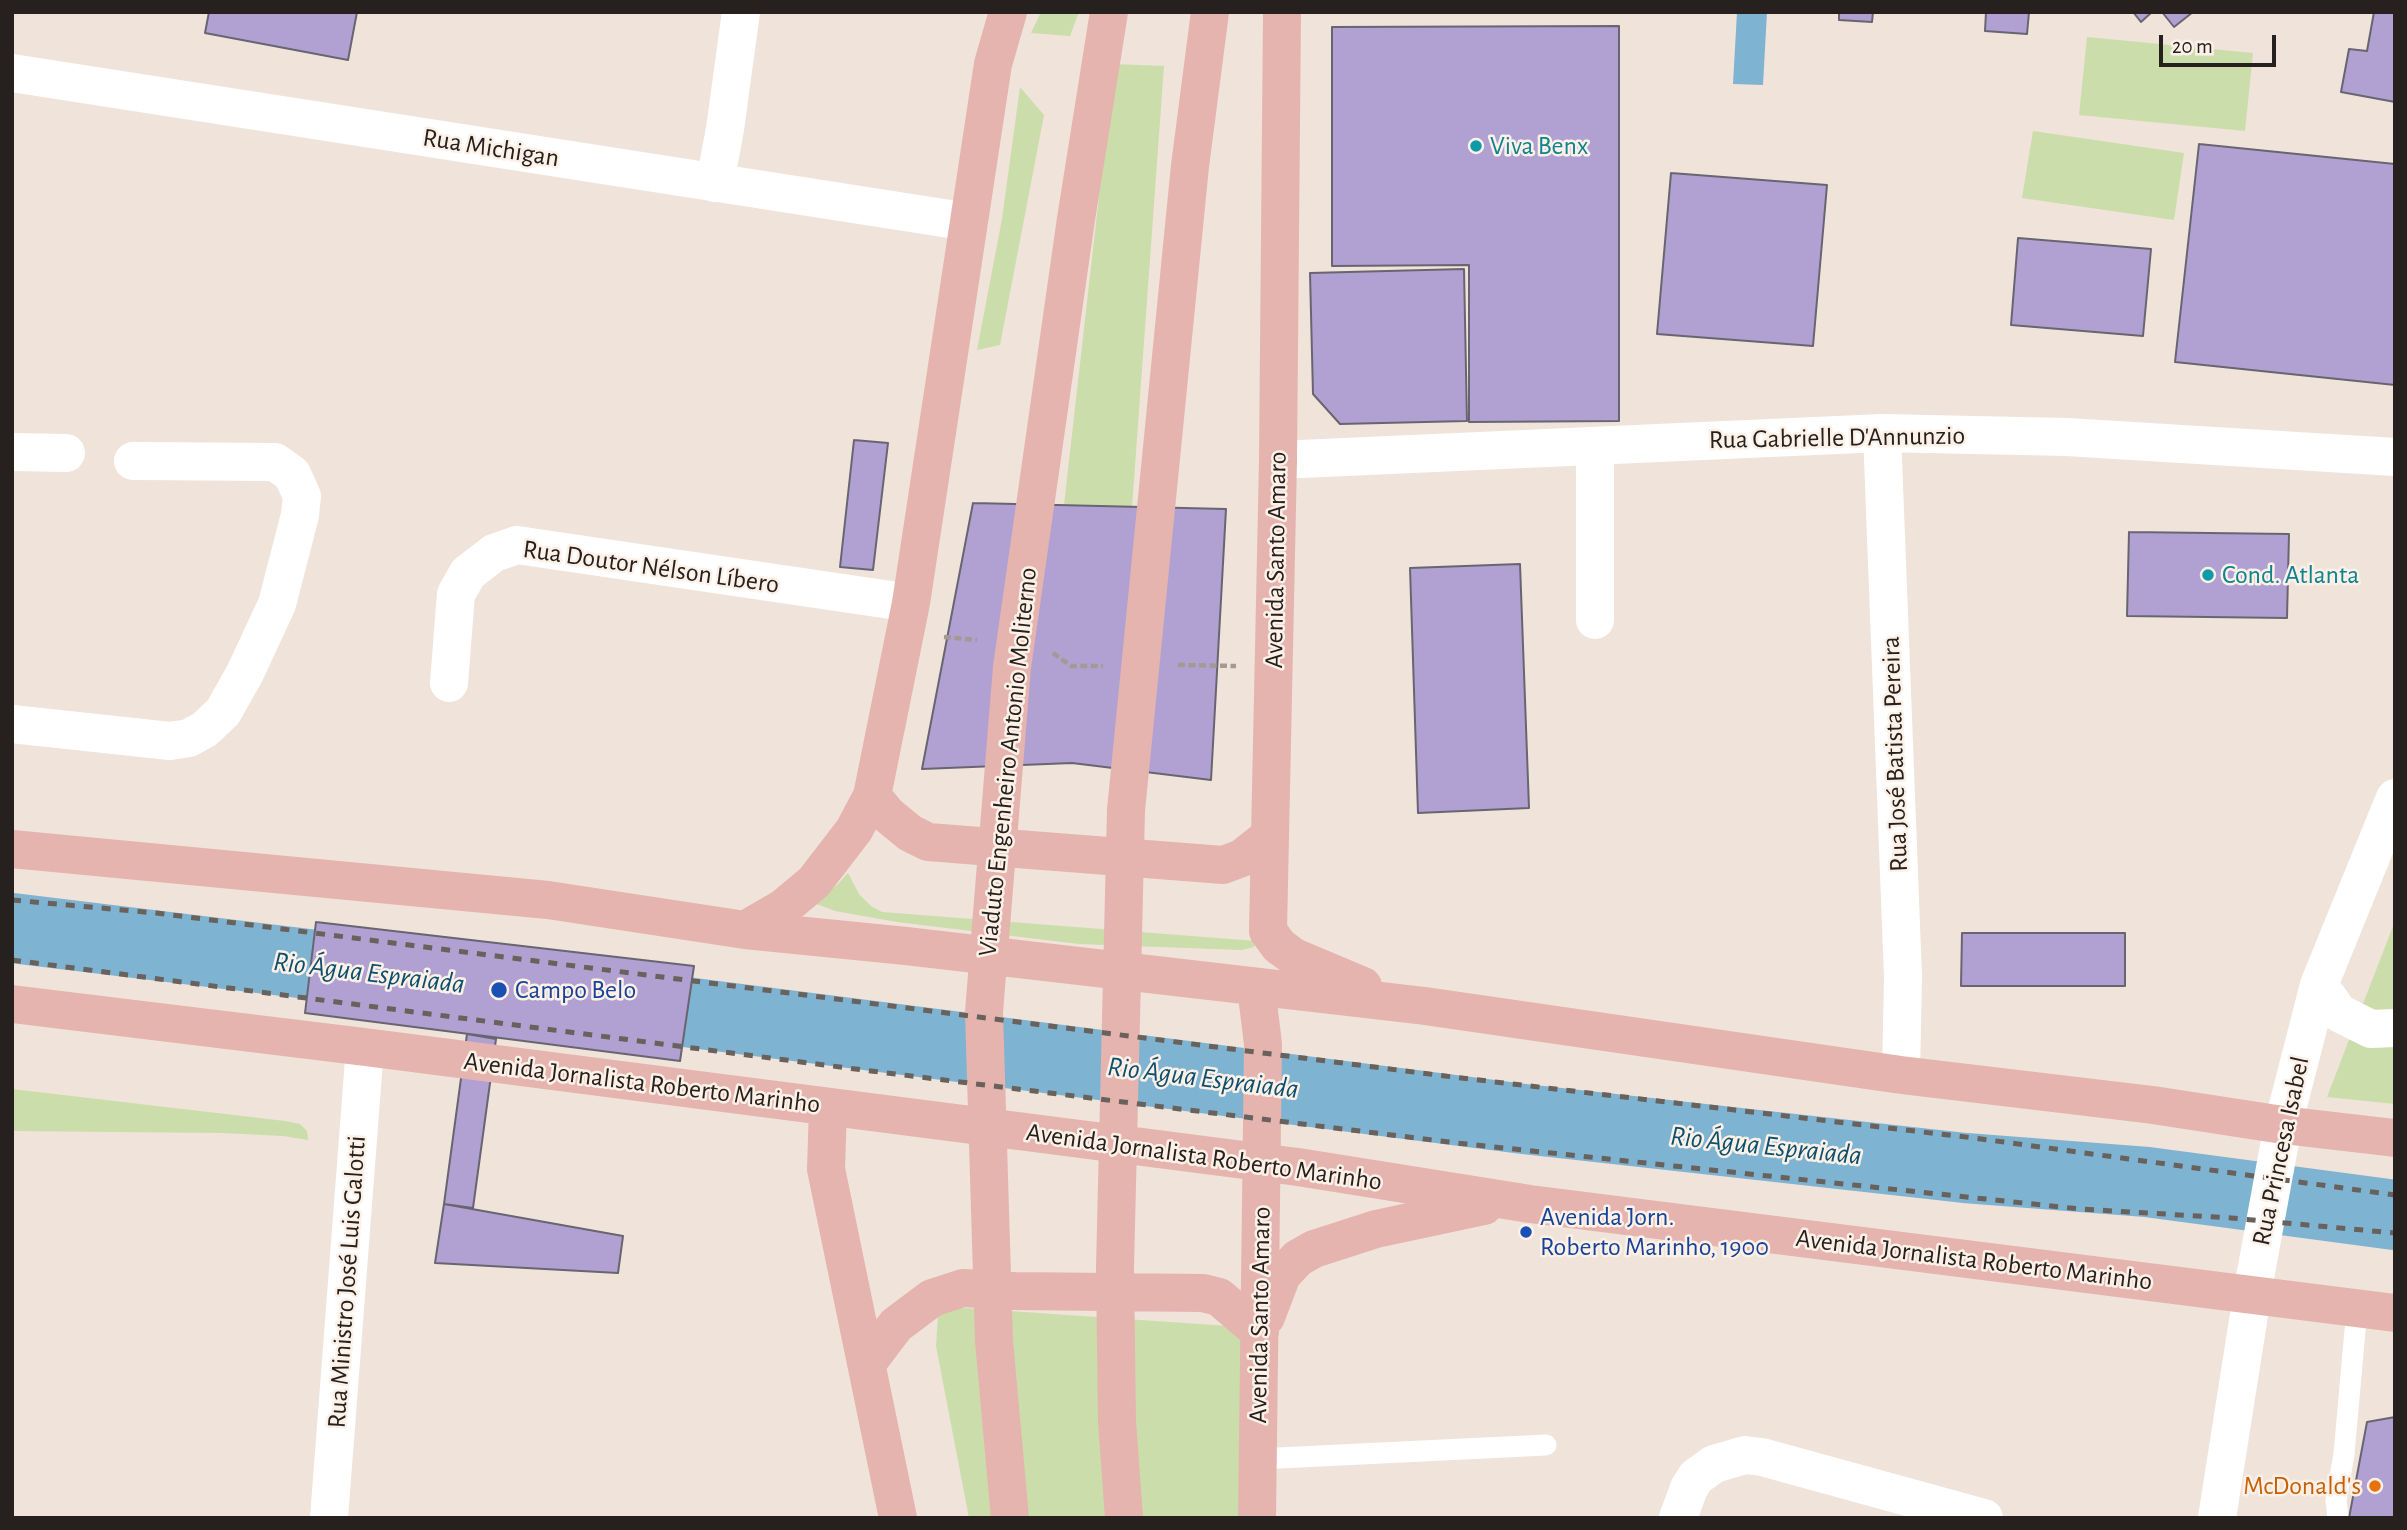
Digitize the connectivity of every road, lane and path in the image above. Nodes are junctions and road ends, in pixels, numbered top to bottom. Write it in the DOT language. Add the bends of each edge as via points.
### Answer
graph roads {
  1 [pos="741,12"];
  2 [pos="1008,12"];
  3 [pos="1109,12"];
  4 [pos="1210,12"];
  5 [pos="1282,12"];
  6 [pos="12,73"];
  7 [pos="715,183"];
  8 [pos="970,222"];
  9 [pos="1882,433"];
  10 [pos="1595,446"];
  11 [pos="12,452"];
  12 [pos="66,453"];
  13 [pos="2395,457"];
  14 [pos="1278,460"];
  15 [pos="133,461"];
  16 [pos="908,618"];
  17 [pos="1595,620"];
  18 [pos="988,640"];
  19 [pos="1052,652"];
  20 [pos="1177,665"];
  21 [pos="1111,666"];
  22 [pos="1274,666"];
  23 [pos="449,682"];
  24 [pos="12,724"];
  25 [pos="872,796"];
  26 [pos="2395,798"];
  27 [pos="1270,836"];
  28 [pos="12,849"];
  29 [pos="745,930"];
  30 [pos="2319,985"];
  31 [pos="1256,987"];
  32 [pos="12,1004"];
  33 [pos="1425,1006"];
  34 [pos="2395,1028"];
  35 [pos="365,1047"];
  36 [pos="1901,1075"];
  37 [pos="828,1107"];
  38 [pos="2281,1131"];
  39 [pos="2395,1138"];
  40 [pos="1262,1163"];
  41 [pos="1510,1201"];
  42 [pos="2253,1289"];
  43 [pos="2357,1308"];
  44 [pos="2395,1312"];
  45 [pos="1261,1332"];
  46 [pos="868,1362"];
  47 [pos="1546,1445"];
  48 [pos="1258,1459"];
  49 [pos="329,1518"];
  50 [pos="898,1518"];
  51 [pos="1010,1518"];
  52 [pos="1124,1518"];
  53 [pos="1258,1518"];
  54 [pos="1678,1518"];
  55 [pos="1984,1518"];
  56 [pos="2217,1518"];
  57 [pos="2338,1518"];
  1 -- 7 [label="street"];
  2 -- 8 [label="main road" via="993,64"];
  3 -- 51 [label="main road, Viaduto Engenheiro Antonio Moliterno" via="1012,667 984,1012 994,1340"];
  4 -- 52 [label="main road" via="1126,810 1115,1268 1117,1421"];
  5 -- 14 [label="main road, Avenida Santo Amaro"];
  6 -- 7 [label="street, Rua Michigan"];
  7 -- 8 [label="street, Rua Michigan"];
  8 -- 16 [label="main road"];
  9 -- 10 [label="street, Rua Gabrielle D'Annunzio"];
  9 -- 13 [label="street, Rua Gabrielle D'Annunzio" via="2067,437"];
  9 -- 36 [label="street, Rua José Batista Pereira" via="1903,977"];
  10 -- 14 [label="street, Rua Gabrielle D'Annunzio"];
  10 -- 17 [label="street"];
  11 -- 12 [label="street"];
  14 -- 22 [label="main road, Avenida Santo Amaro"];
  15 -- 24 [label="street" via="275,462 292,474 302,496 300,516 276,604 245,673 223,712 189,738 170,741"];
  16 -- 18 [label="path"];
  16 -- 23 [label="street, Rua Doutor Nélson Líbero" via="517,545 485,559 468,573 456,594"];
  16 -- 25 [label="main road"];
  19 -- 21 [label="path" via="1071,666"];
  20 -- 22 [label="path"];
  22 -- 27 [label="main road, Avenida Santo Amaro"];
  25 -- 27 [label="main road" via="888,815 928,842 1223,865 1242,858"];
  25 -- 29 [label="main road" via="854,830 814,882 783,908"];
  26 -- 30 [label="street, Rua Princesa Isabel"];
  27 -- 33 [label="main road, Avenida Santo Amaro" via="1268,931 1279,946 1345,980"];
  28 -- 29 [label="main road" via="548,900"];
  29 -- 31 [label="main road"];
  30 -- 34 [label="street" via="2339,1013 2371,1029"];
  30 -- 38 [label="street, Rua Princesa Isabel"];
  31 -- 33 [label="main road"];
  31 -- 40 [label="main road, Avenida Santo Amaro" via="1263,1044"];
  32 -- 35 [label="main road, Avenida Jornalista Roberto Marinho"];
  33 -- 36 [label="main road"];
  35 -- 37 [label="main road, Avenida Jornalista Roberto Marinho"];
  35 -- 49 [label="street, Rua Ministro José Luis Galotti"];
  36 -- 38 [label="main road" via="2153,1105"];
  37 -- 40 [label="main road, Avenida Jornalista Roberto Marinho"];
  37 -- 46 [label="main road" via="827,1169"];
  38 -- 39 [label="main road"];
  38 -- 42 [label="street, Rua Princesa Isabel"];
  40 -- 41 [label="main road, Avenida Jornalista Roberto Marinho"];
  40 -- 45 [label="main road, Avenida Santo Amaro"];
  41 -- 42 [label="main road, Avenida Jornalista Roberto Marinho"];
  41 -- 45 [label="main road" via="1376,1229 1298,1258 1282,1275"];
  42 -- 43 [label="main road, Avenida Jornalista Roberto Marinho"];
  42 -- 56 [label="street, Rua Princesa Isabel"];
  43 -- 44 [label="main road, Avenida Jornalista Roberto Marinho"];
  43 -- 57 [label="lane" via="2336,1501"];
  45 -- 46 [label="main road" via="1219,1297 1203,1293 963,1288 932,1298 896,1325"];
  45 -- 48 [label="main road, Avenida Santo Amaro"];
  46 -- 50 [label="main road"];
  47 -- 48 [label="lane"];
  48 -- 53 [label="main road, Avenida Santo Amaro"];
  54 -- 55 [label="street" via="1696,1477 1714,1464 1745,1455"];
}
